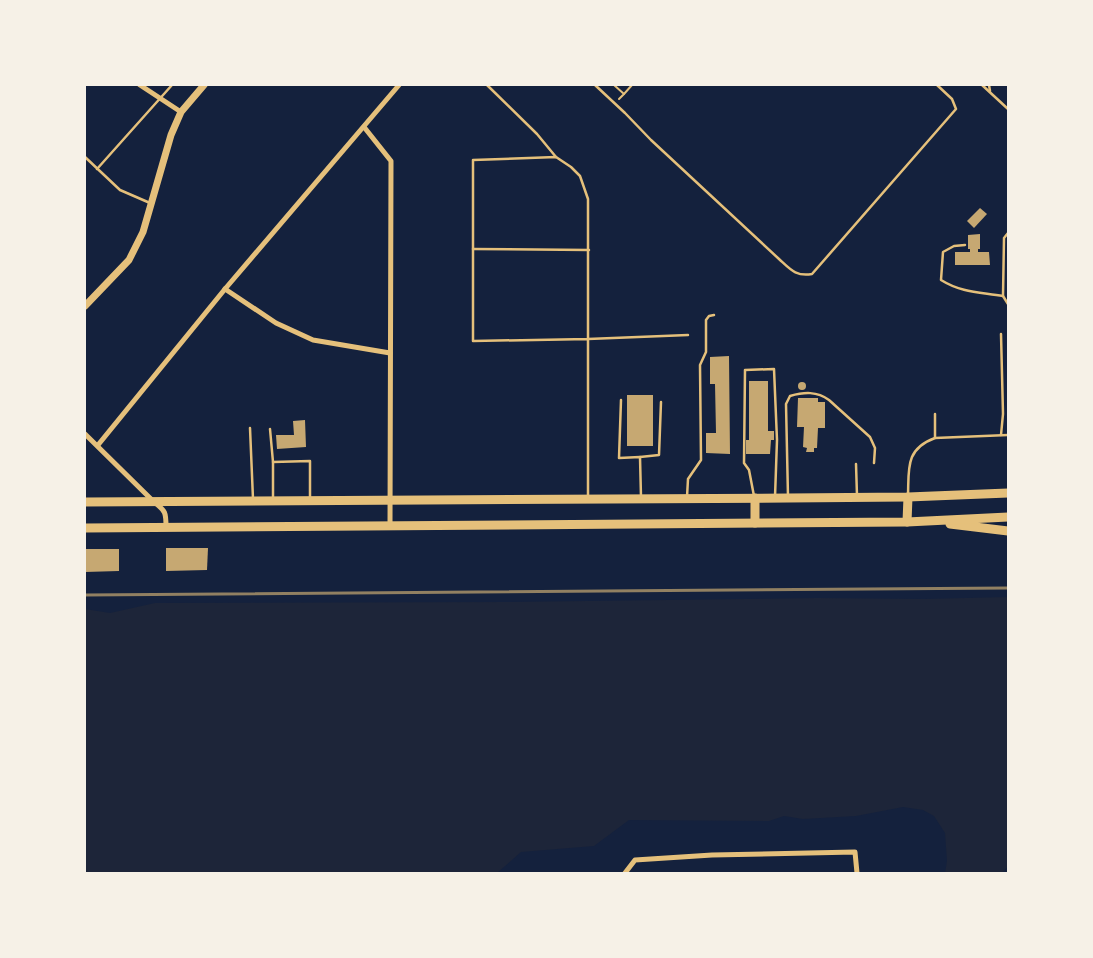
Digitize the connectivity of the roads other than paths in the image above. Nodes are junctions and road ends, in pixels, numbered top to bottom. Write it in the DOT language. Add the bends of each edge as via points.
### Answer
graph roads {
  1 [pos="140,85"];
  2 [pos="172,85"];
  3 [pos="204,85"];
  4 [pos="399,85"];
  5 [pos="487,85"];
  6 [pos="595,85"];
  7 [pos="937,85"];
  8 [pos="982,85"];
  9 [pos="989,85"];
  10 [pos="990,93"];
  11 [pos="160,99"];
  12 [pos="1008,110"];
  13 [pos="181,112"];
  14 [pos="364,128"];
  15 [pos="85,157"];
  16 [pos="556,158"];
  17 [pos="97,169"];
  18 [pos="152,204"];
  19 [pos="1008,234"];
  20 [pos="965,245"];
  21 [pos="472,249"];
  22 [pos="589,250"];
  23 [pos="225,289"];
  24 [pos="1003,296"];
  25 [pos="1008,304"];
  26 [pos="85,306"];
  27 [pos="714,315"];
  28 [pos="1001,334"];
  29 [pos="688,335"];
  30 [pos="588,339"];
  31 [pos="390,354"];
  32 [pos="621,400"];
  33 [pos="661,402"];
  34 [pos="935,414"];
  35 [pos="250,428"];
  36 [pos="270,430"];
  37 [pos="85,434"];
  38 [pos="1001,435"];
  39 [pos="1008,435"];
  40 [pos="934,438"];
  41 [pos="98,446"];
  42 [pos="640,457"];
  43 [pos="273,462"];
  44 [pos="874,463"];
  45 [pos="856,464"];
  46 [pos="1008,493"];
  47 [pos="857,497"];
  48 [pos="908,497"];
  49 [pos="687,498"];
  50 [pos="755,498"];
  51 [pos="775,498"];
  52 [pos="788,498"];
  53 [pos="588,499"];
  54 [pos="641,499"];
  55 [pos="310,500"];
  56 [pos="391,500"];
  57 [pos="253,501"];
  58 [pos="273,501"];
  59 [pos="85,502"];
  60 [pos="154,502"];
  61 [pos="1008,517"];
  62 [pos="924,521"];
  63 [pos="907,522"];
  64 [pos="754,523"];
  65 [pos="390,526"];
  66 [pos="85,528"];
  67 [pos="166,528"];
  68 [pos="1008,531"];
  69 [pos="625,873"];
  70 [pos="856,873"];
  1 -- 11 [label="street"];
  2 -- 11 [label="lane"];
  3 -- 13 [label="street"];
  4 -- 14 [label="street"];
  5 -- 16 [label="lane" via="537,134"];
  6 -- 7 [label="lane" via="650,140 779,259 802,276 812,274 956,109 952,99"];
  8 -- 10 [label="lane"];
  9 -- 10 [label="lane"];
  10 -- 12 [label="lane"];
  11 -- 13 [label="street"];
  11 -- 17 [label="lane"];
  13 -- 18 [label="street" via="171,135"];
  14 -- 23 [label="street"];
  14 -- 31 [label="street" via="391,161"];
  15 -- 17 [label="lane"];
  16 -- 21 [label="lane" via="473,160"];
  16 -- 22 [label="lane" via="580,176 588,199"];
  17 -- 18 [label="lane" via="120,190"];
  18 -- 26 [label="street" via="129,260"];
  19 -- 24 [label="lane" via="1004,238"];
  20 -- 24 [label="lane" via="943,252 941,280 964,291"];
  21 -- 22 [label="lane"];
  21 -- 30 [label="lane" via="473,341"];
  22 -- 30 [label="lane"];
  23 -- 31 [label="street" via="276,323 312,340"];
  23 -- 41 [label="street"];
  24 -- 25 [label="lane"];
  27 -- 49 [label="lane" via="706,320 706,352 700,365 701,460 688,479"];
  28 -- 38 [label="lane"];
  29 -- 30 [label="lane"];
  30 -- 53 [label="lane"];
  31 -- 56 [label="street"];
  32 -- 42 [label="lane" via="619,458"];
  33 -- 42 [label="lane" via="659,455"];
  34 -- 40 [label="lane"];
  35 -- 57 [label="lane"];
  36 -- 43 [label="lane"];
  37 -- 41 [label="street"];
  38 -- 39 [label="lane"];
  38 -- 40 [label="lane"];
  40 -- 48 [label="lane" via="917,448 910,460"];
  41 -- 60 [label="street"];
  42 -- 54 [label="lane"];
  43 -- 55 [label="lane" via="310,461"];
  43 -- 58 [label="lane"];
  44 -- 52 [label="lane" via="876,448 870,437 829,400 815,393 790,396 786,404"];
  45 -- 47 [label="lane"];
  46 -- 48 [label="main road"];
  47 -- 48 [label="main road"];
  47 -- 52 [label="main road"];
  48 -- 63 [label="main road"];
  49 -- 50 [label="main road"];
  49 -- 54 [label="main road"];
  50 -- 51 [label="main road"];
  50 -- 51 [label="lane" via="744,462 745,370 774,370"];
  50 -- 64 [label="main road"];
  51 -- 52 [label="main road"];
  53 -- 54 [label="main road"];
  53 -- 56 [label="main road"];
  55 -- 56 [label="main road"];
  55 -- 58 [label="main road"];
  56 -- 65 [label="street"];
  57 -- 58 [label="main road"];
  57 -- 60 [label="main road"];
  59 -- 60 [label="main road"];
  60 -- 67 [label="street" via="166,514"];
  61 -- 62 [label="main road"];
  62 -- 63 [label="main road"];
  62 -- 68 [label="main road"];
  63 -- 64 [label="main road"];
  64 -- 65 [label="main road"];
  65 -- 67 [label="main road"];
  66 -- 67 [label="main road"];
  69 -- 70 [label="street" via="635,860 855,852"];
}
